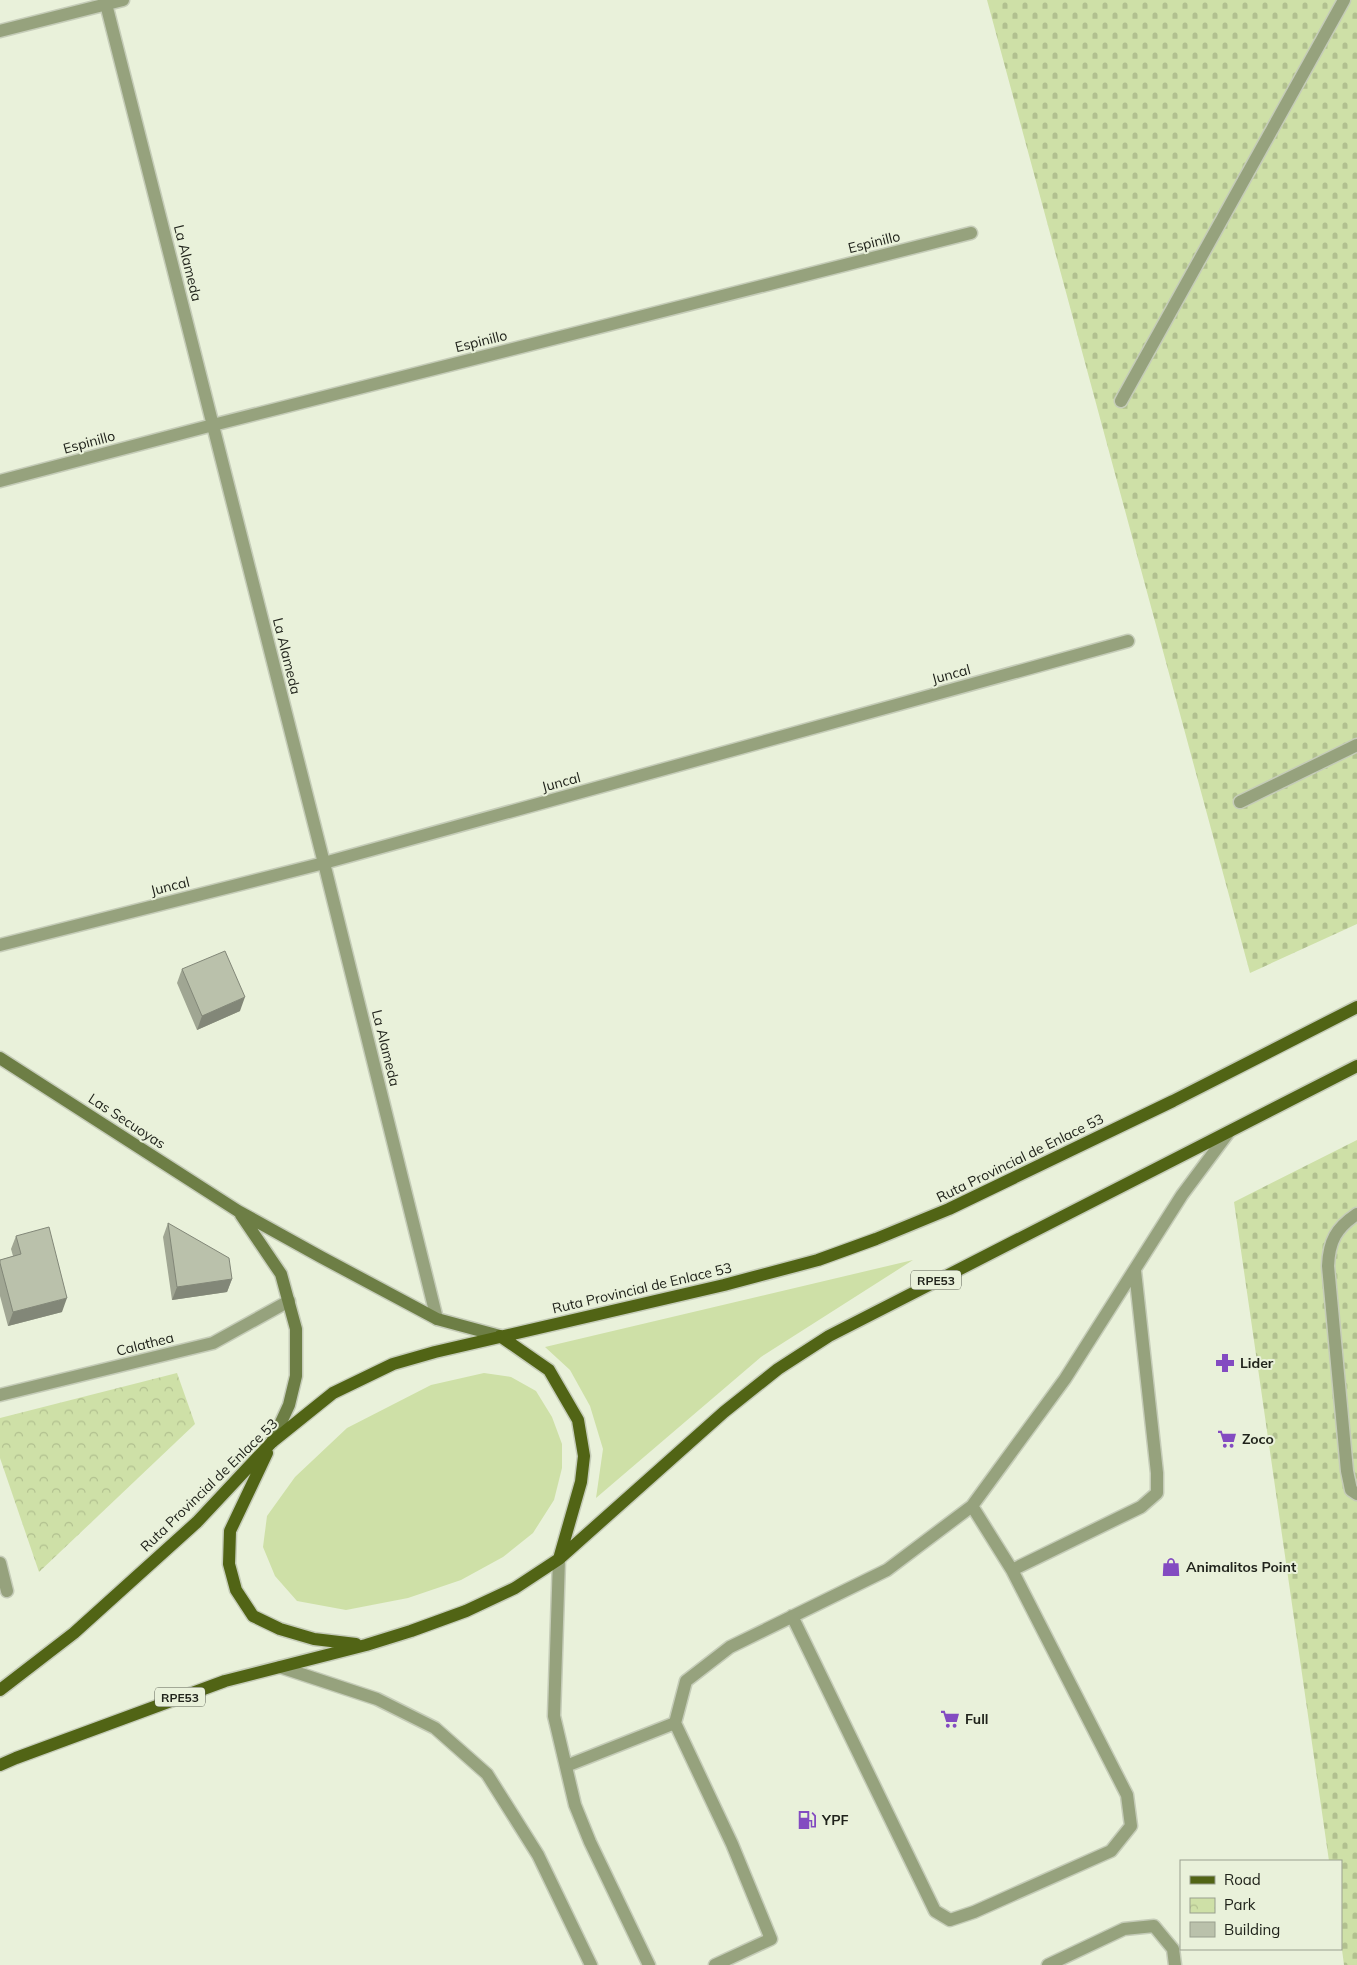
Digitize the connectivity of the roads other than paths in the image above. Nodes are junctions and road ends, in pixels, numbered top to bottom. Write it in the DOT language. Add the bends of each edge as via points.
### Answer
graph roads {
  1 [pos="123,0"];
  2 [pos="1344,0"];
  3 [pos="106,2"];
  4 [pos="0,31"];
  5 [pos="971,233"];
  6 [pos="1121,401"];
  7 [pos="213,425"];
  8 [pos="0,482"];
  9 [pos="1128,641"];
  10 [pos="1357,745"];
  11 [pos="1240,802"];
  12 [pos="324,862"];
  13 [pos="0,945"];
  14 [pos="1357,1007"];
  15 [pos="0,1058"];
  16 [pos="1357,1066"];
  17 [pos="1229,1132"];
  18 [pos="238,1211"];
  19 [pos="1357,1214"];
  20 [pos="1135,1272"];
  21 [pos="288,1301"];
  22 [pos="437,1319"];
  23 [pos="500,1336"];
  24 [pos="0,1395"];
  25 [pos="272,1442"];
  26 [pos="1357,1494"];
  27 [pos="972,1506"];
  28 [pos="559,1559"];
  29 [pos="0,1563"];
  30 [pos="1012,1570"];
  31 [pos="7,1591"];
  32 [pos="792,1616"];
  33 [pos="366,1645"];
  34 [pos="280,1667"];
  35 [pos="0,1690"];
  36 [pos="675,1723"];
  37 [pos="0,1765"];
  38 [pos="566,1766"];
  39 [pos="591,1965"];
  40 [pos="649,1965"];
  41 [pos="715,1965"];
  42 [pos="1048,1965"];
  43 [pos="1175,1965"];
  1 -- 3 [label="street"];
  2 -- 6 [label="street"];
  3 -- 4 [label="street"];
  3 -- 7 [label="street, La Alameda"];
  5 -- 7 [label="street, Espinillo"];
  7 -- 8 [label="street, Espinillo"];
  7 -- 12 [label="street, La Alameda"];
  9 -- 12 [label="street, Juncal"];
  10 -- 11 [label="street"];
  12 -- 13 [label="street, Juncal"];
  12 -- 22 [label="street, La Alameda"];
  14 -- 23 [label="main road, Ruta Provincial de Enlace 53 / RPE53" via="1173,1101 949,1209 876,1239 818,1260 734,1282"];
  15 -- 18 [label="main road, Las Secuoyas"];
  16 -- 17 [label="main road, RPE53"];
  17 -- 20 [label="street" via="1182,1195"];
  17 -- 28 [label="main road, RPE53" via="882,1307 814,1345 778,1368 724,1412"];
  18 -- 21 [label="main road" via="281,1274"];
  18 -- 22 [label="main road, Las Secuoyas"];
  19 -- 26 [label="street" via="1335,1234 1328,1266 1347,1471 1351,1490"];
  20 -- 27 [label="street" via="1065,1379"];
  20 -- 30 [label="street" via="1157,1473 1156,1493 1141,1507"];
  21 -- 24 [label="street, Calathea" via="213,1343"];
  21 -- 25 [label="main road" via="296,1329 296,1376 289,1405"];
  22 -- 23 [label="main road, Las Secuoyas"];
  23 -- 25 [label="main road, Ruta Provincial de Enlace 53 / RPE53" via="393,1364 333,1393"];
  23 -- 28 [label="main road" via="549,1370 578,1420 584,1456 581,1482"];
  25 -- 33 [label="main road, RPE53" via="230,1531 229,1564 236,1590 253,1616 280,1629 314,1639"];
  25 -- 35 [label="main road, Ruta Provincial de Enlace 53 / RPE53" via="196,1522 74,1632"];
  27 -- 30 [label="street"];
  27 -- 32 [label="street" via="887,1570"];
  28 -- 33 [label="main road, RPE53" via="515,1588 466,1611"];
  28 -- 38 [label="street" via="554,1716"];
  29 -- 31 [label="street"];
  30 -- 32 [label="street" via="1127,1795 1131,1826 1111,1851 950,1920 935,1911"];
  32 -- 36 [label="street" via="730,1647 686,1681"];
  33 -- 34 [label="main road, RPE53"];
  34 -- 37 [label="main road, RPE53" via="225,1681"];
  34 -- 39 [label="street" via="377,1699 435,1728 487,1774 538,1855"];
  36 -- 38 [label="street"];
  36 -- 41 [label="street" via="732,1844 770,1939"];
  38 -- 40 [label="street" via="575,1804 590,1842"];
  42 -- 43 [label="street" via="1124,1929 1154,1926 1173,1949"];
}
